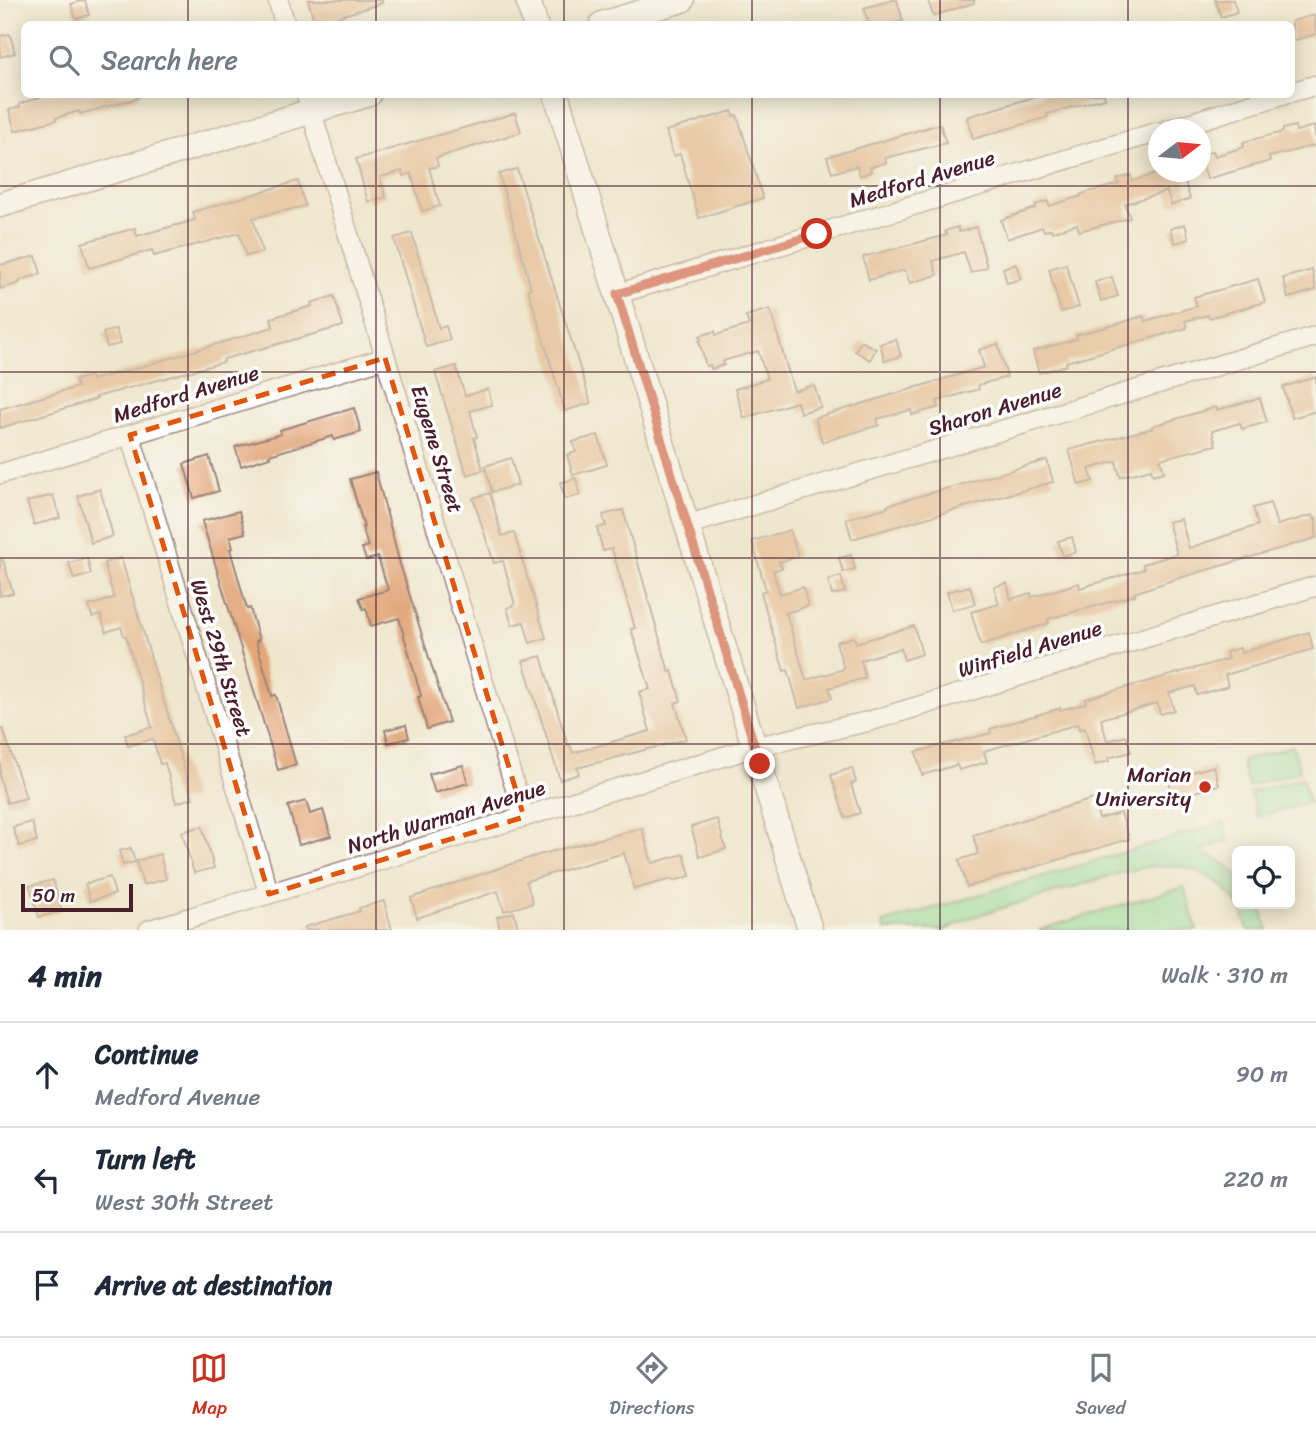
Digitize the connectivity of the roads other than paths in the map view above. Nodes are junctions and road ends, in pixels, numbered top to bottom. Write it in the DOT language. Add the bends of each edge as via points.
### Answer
graph roads {
  1 [pos="278,0"];
  2 [pos="528,0"];
  3 [pos="682,0"];
  4 [pos="284,21"];
  5 [pos="534,21"];
  6 [pos="612,21"];
  7 [pos="1316,85"];
  8 [pos="1295,91"];
  9 [pos="342,98"];
  10 [pos="557,98"];
  11 [pos="1271,98"];
  12 [pos="309,103"];
  13 [pos="1203,119"];
  14 [pos="1148,135"];
  15 [pos="0,205"];
  16 [pos="617,294"];
  17 [pos="1316,336"];
  18 [pos="386,358"];
  19 [pos="130,435"];
  20 [pos="0,474"];
  21 [pos="687,525"];
  22 [pos="1316,586"];
  23 [pos="755,747"];
  24 [pos="524,817"];
  25 [pos="269,894"];
  26 [pos="149,930"];
  27 [pos="810,930"];
  1 -- 4 [label="street"];
  2 -- 5 [label="main road"];
  3 -- 6 [label="main road"];
  7 -- 8 [label="street"];
  9 -- 12 [label="main road"];
  10 -- 16 [label="main road"];
  11 -- 13 [label="street"];
  12 -- 15 [label="main road"];
  12 -- 18 [label="street, Eugene Street"];
  14 -- 16 [label="street, Medford Avenue"];
  16 -- 21 [label="main road"];
  17 -- 21 [label="street, Sharon Avenue"];
  18 -- 19 [label="street, Medford Avenue"];
  18 -- 24 [label="street, Eugene Street"];
  19 -- 20 [label="street, Medford Avenue"];
  19 -- 25 [label="street, West 29th Street"];
  21 -- 23 [label="main road"];
  22 -- 23 [label="street, Winfield Avenue" via="870,721"];
  23 -- 24 [label="street, North Warman Avenue"];
  23 -- 27 [label="main road"];
  24 -- 25 [label="street, North Warman Avenue"];
  25 -- 26 [label="street, North Warman Avenue"];
}
